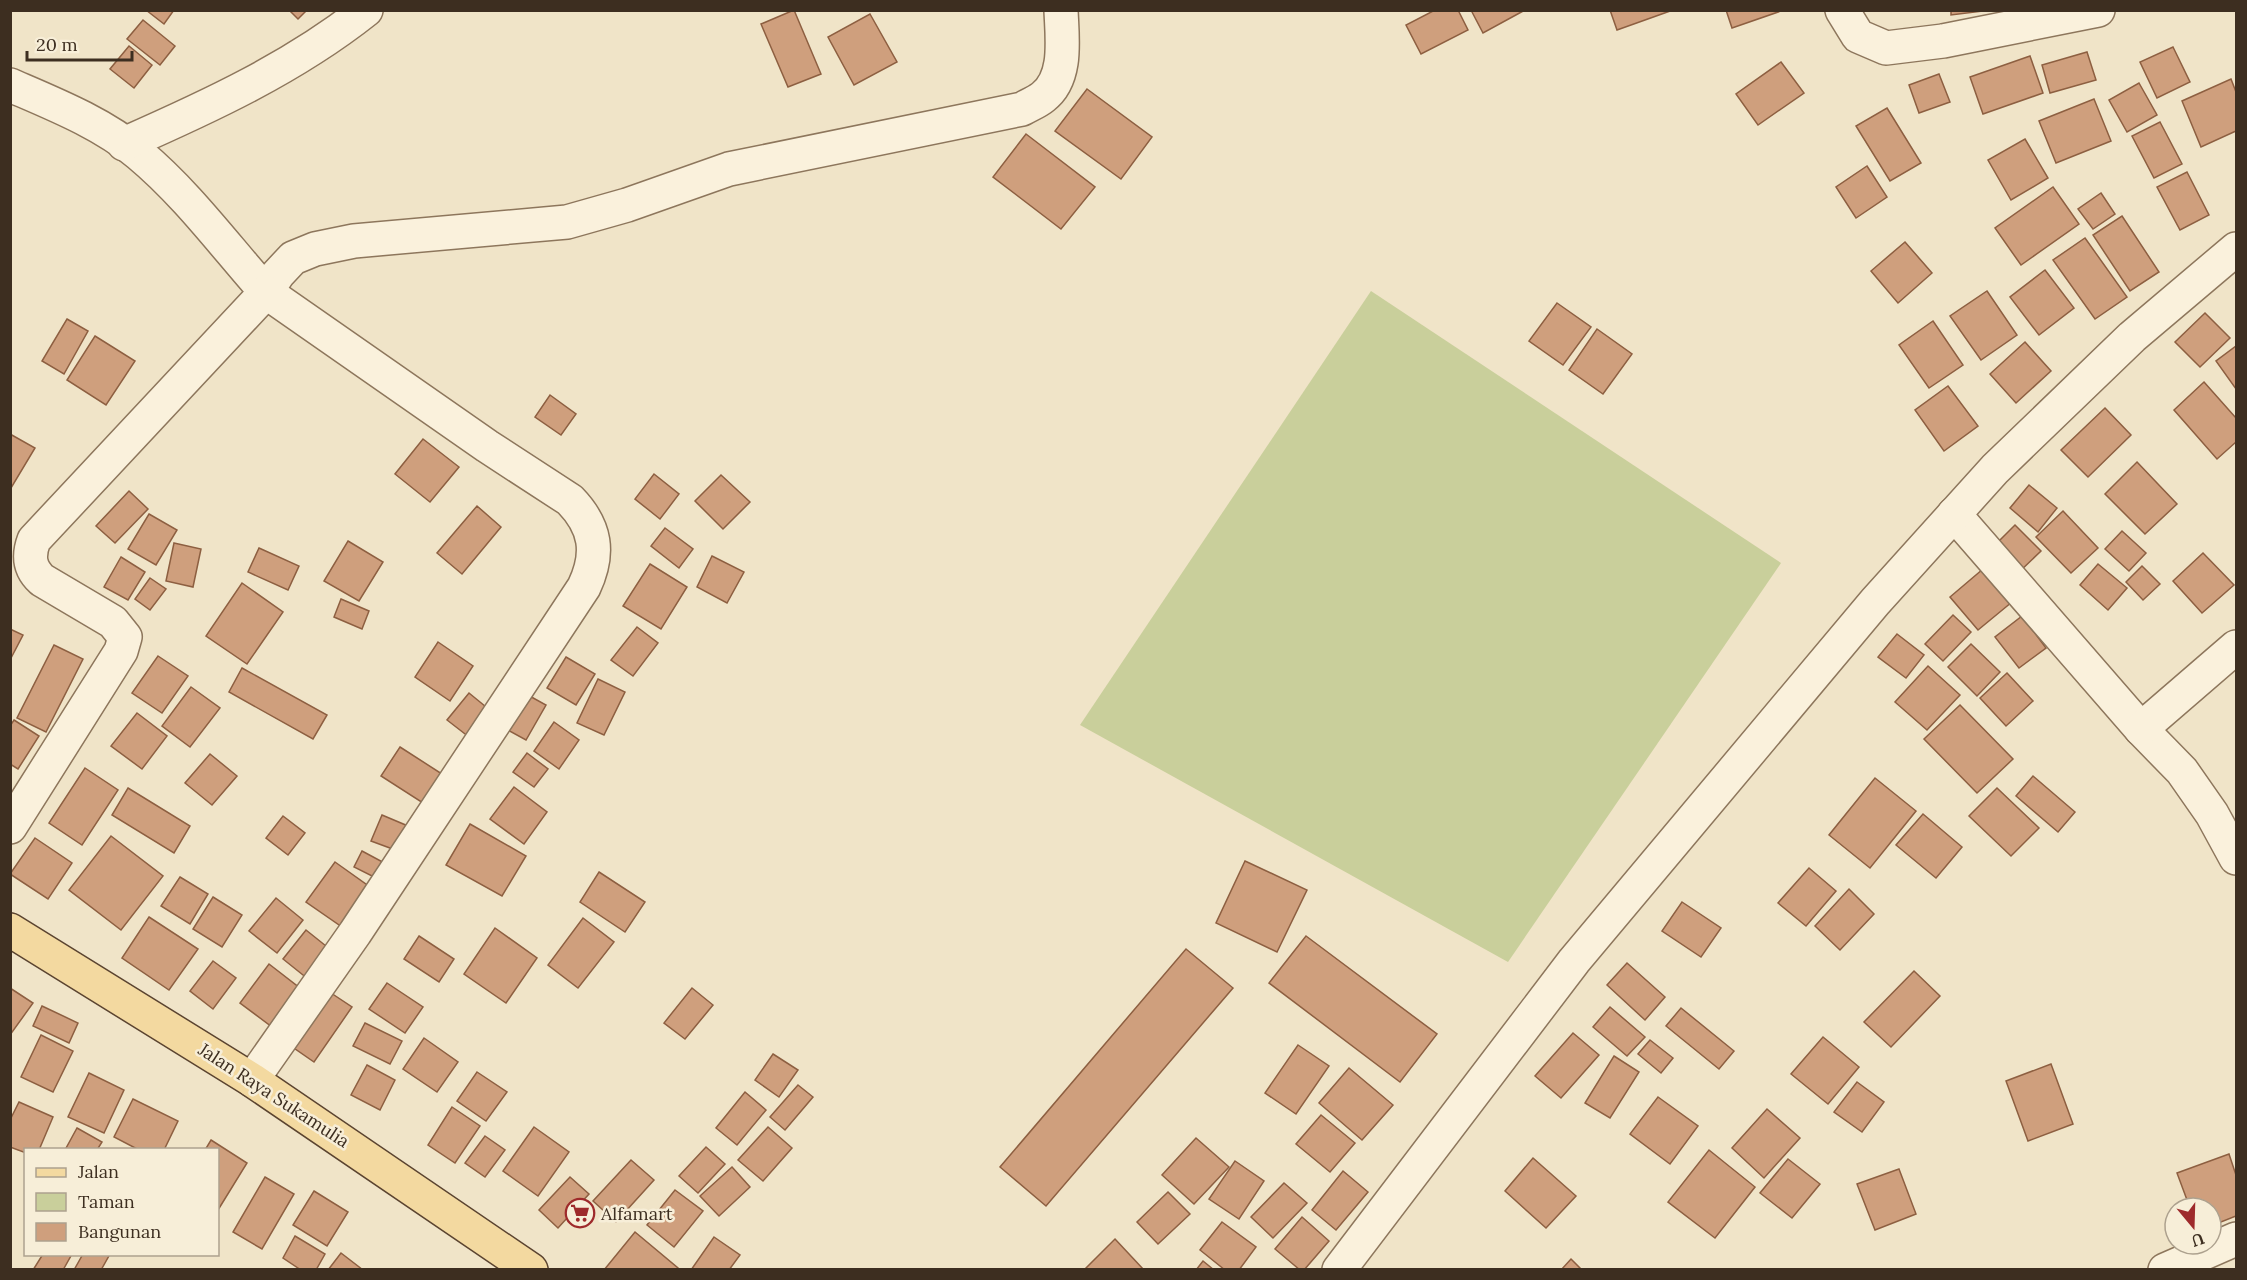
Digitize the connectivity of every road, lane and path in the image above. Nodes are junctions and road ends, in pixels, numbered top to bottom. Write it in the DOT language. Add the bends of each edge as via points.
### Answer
graph roads {
  1 [pos="366,10"];
  2 [pos="1061,10"];
  3 [pos="1842,10"];
  4 [pos="2098,10"];
  5 [pos="10,85"];
  6 [pos="124,144"];
  7 [pos="2236,249"];
  8 [pos="266,292"];
  9 [pos="1954,514"];
  10 [pos="2236,647"];
  11 [pos="2141,729"];
  12 [pos="10,827"];
  13 [pos="2236,858"];
  14 [pos="10,930"];
  15 [pos="252,1080"];
  16 [pos="2236,1239"];
  17 [pos="531,1269"];
  18 [pos="1339,1269"];
  19 [pos="2165,1269"];
  1 -- 6 [label="street" via="336,34 260,80"];
  2 -- 8 [label="street" via="1058,78 1044,97 1022,109 729,169 567,222 354,241 315,249 293,258"];
  3 -- 4 [label="street" via="1858,36 1886,48 1943,41"];
  5 -- 6 [label="street" via="84,118"];
  6 -- 8 [label="street" via="139,153 199,215"];
  7 -- 9 [label="street" via="2132,337"];
  8 -- 12 [label="street" via="34,540 30,561 33,572 113,622 125,637 121,651"];
  8 -- 15 [label="street" via="570,500 581,512 595,550 592,571 584,587 546,647 356,933"];
  9 -- 11 [label="street"];
  9 -- 18 [label="street" via="1574,961"];
  10 -- 11 [label="street"];
  11 -- 13 [label="street" via="2182,771"];
  14 -- 15 [label="main road, Jalan Raya Sukamulia"];
  15 -- 17 [label="main road, Jalan Raya Sukamulia"];
  16 -- 19 [label="street"];
}
